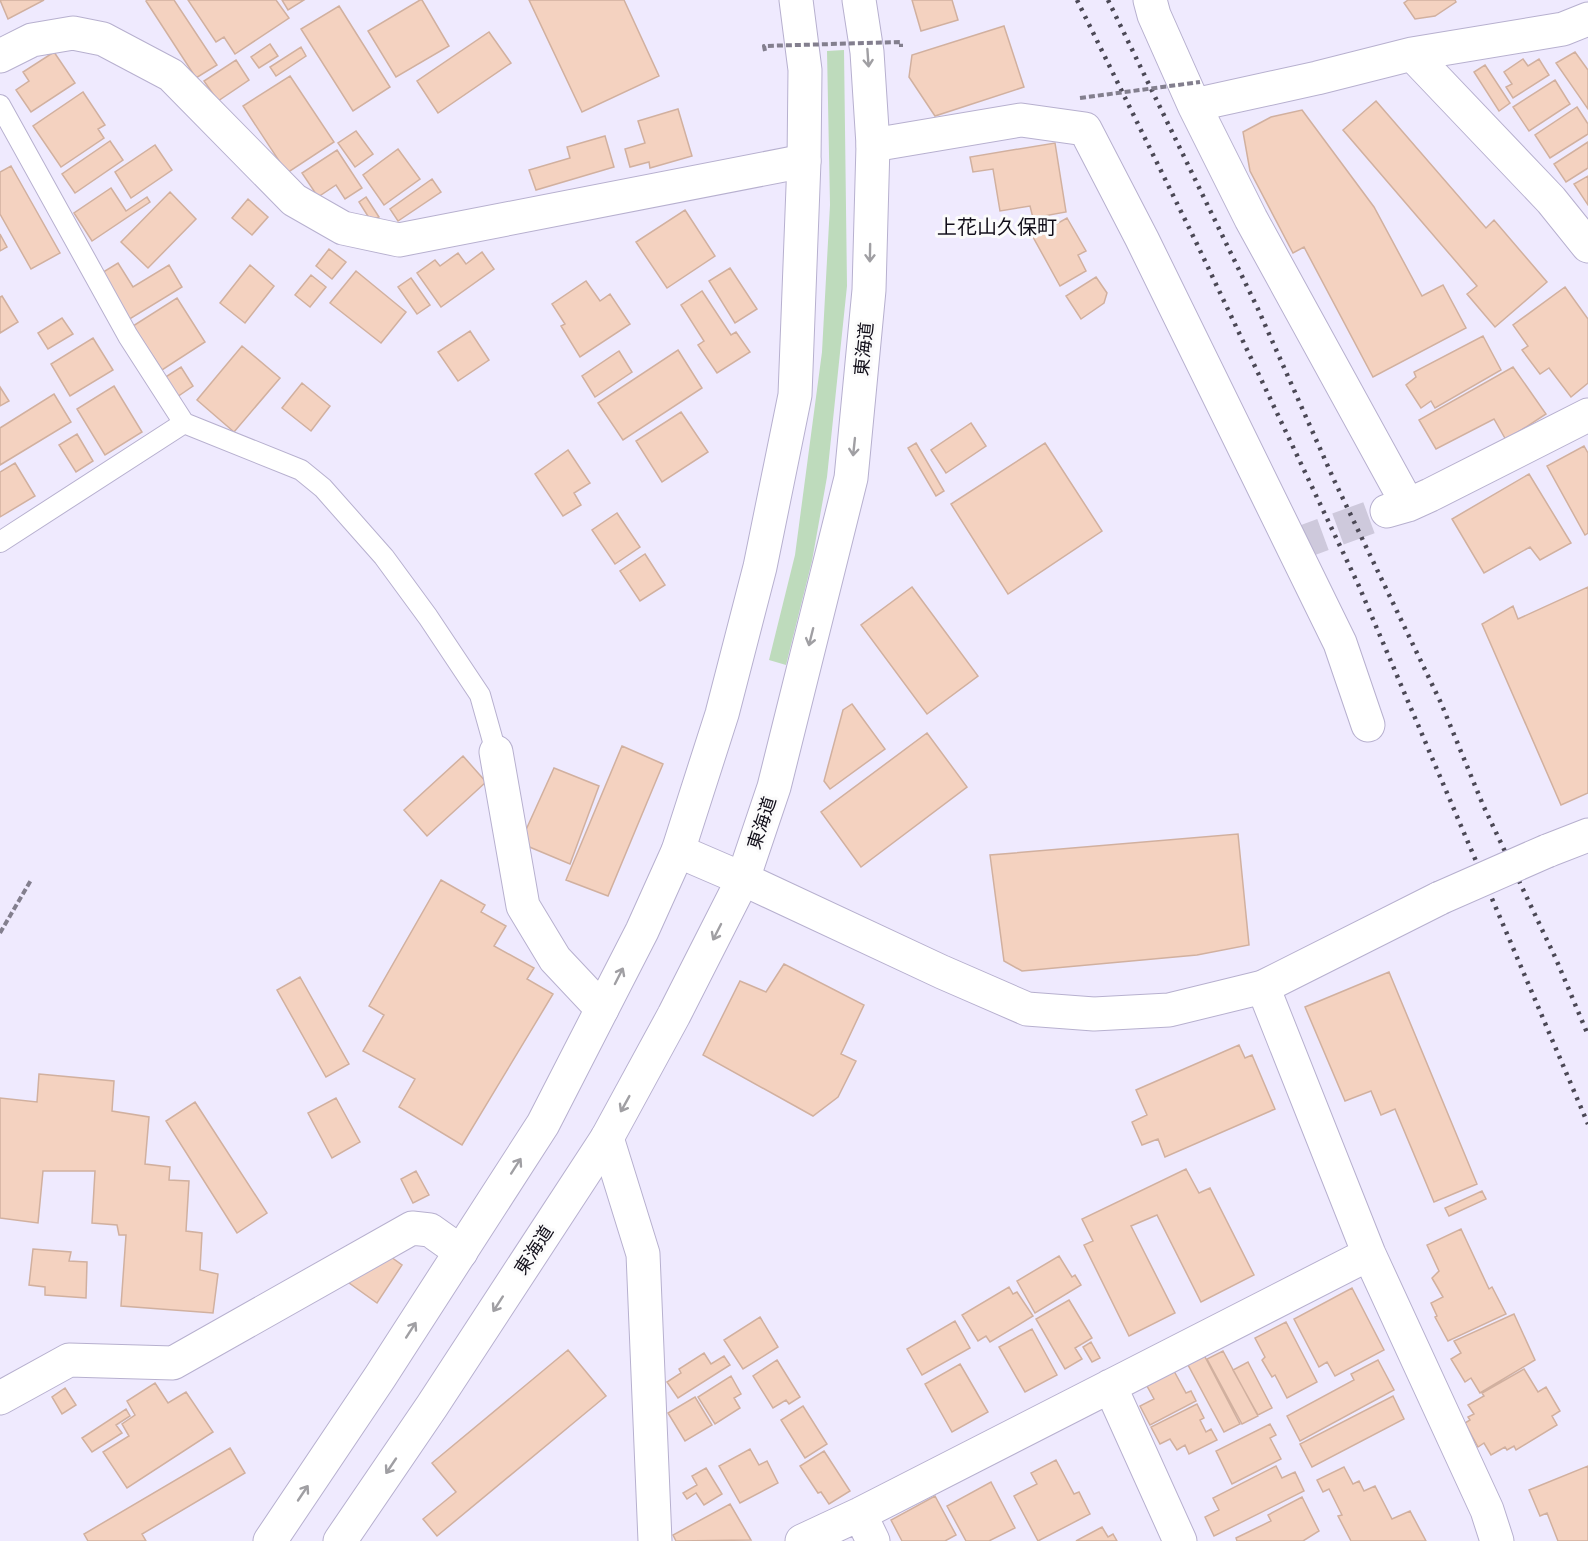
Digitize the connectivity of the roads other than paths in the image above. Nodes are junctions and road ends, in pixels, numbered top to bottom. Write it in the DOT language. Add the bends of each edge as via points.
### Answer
graph roads {
  1 [pos="796,0"];
  2 [pos="860,0"];
  3 [pos="1150,0"];
  4 [pos="1588,19"];
  5 [pos="1412,54"];
  6 [pos="0,56"];
  7 [pos="1197,93"];
  8 [pos="0,105"];
  9 [pos="873,145"];
  10 [pos="804,161"];
  11 [pos="1588,246"];
  12 [pos="1588,415"];
  13 [pos="184,423"];
  14 [pos="0,542"];
  15 [pos="1368,724"];
  16 [pos="496,752"];
  17 [pos="1588,835"];
  18 [pos="678,851"];
  19 [pos="743,879"];
  20 [pos="1263,987"];
  21 [pos="602,1009"];
  22 [pos="607,1138"];
  23 [pos="461,1252"];
  24 [pos="1369,1254"];
  25 [pos="1110,1386"];
  26 [pos="0,1398"];
  27 [pos="867,1527"];
  28 [pos="270,1541"];
  29 [pos="340,1541"];
  30 [pos="655,1541"];
  31 [pos="802,1541"];
  32 [pos="1180,1541"];
  33 [pos="1497,1541"];
  1 -- 10 [label="main road" via="805,70"];
  2 -- 9 [label="main road, 東海道, one-way"];
  3 -- 7 [label="main road" via="1154,15"];
  4 -- 5 [label="main road" via="1563,29"];
  5 -- 7 [label="main road" via="1317,78"];
  5 -- 11 [label="main road" via="1551,200"];
  6 -- 10 [label="main road" via="32,40 72,33 104,39 171,75 294,200 343,228 399,240"];
  7 -- 12 [label="main road" via="1251,219 1397,508"];
  8 -- 13 [label="lane" via="128,336"];
  9 -- 15 [label="main road" via="1021,120 1085,129 1340,643"];
  9 -- 19 [label="main road, 東海道, one-way" via="869,290 851,478 774,787"];
  10 -- 18 [label="main road" via="795,395 760,567 722,714"];
  13 -- 14 [label="lane"];
  13 -- 16 [label="lane" via="301,470 323,488 384,557 480,695"];
  16 -- 21 [label="main road" via="523,906 555,959"];
  17 -- 20 [label="main road, bridge" via="1440,898"];
  18 -- 19 [label="main road"];
  21 -- 18 [label="main road, one-way"];
  19 -- 20 [label="main road" via="1027,1009 1094,1014 1169,1010"];
  19 -- 22 [label="main road, 東海道, one-way"];
  20 -- 24 [label="main road"];
  23 -- 21 [label="main road, one-way" via="543,1124"];
  22 -- 29 [label="main road, 東海道, one-way"];
  22 -- 30 [label="main road" via="643,1254"];
  23 -- 26 [label="main road" via="430,1230 412,1228 173,1363 69,1360"];
  28 -- 23 [label="main road, one-way"];
  24 -- 25 [label="main road"];
  24 -- 33 [label="main road" via="1487,1510"];
  25 -- 27 [label="main road"];
  25 -- 32 [label="main road"];
  27 -- 31 [label="main road"];
}
